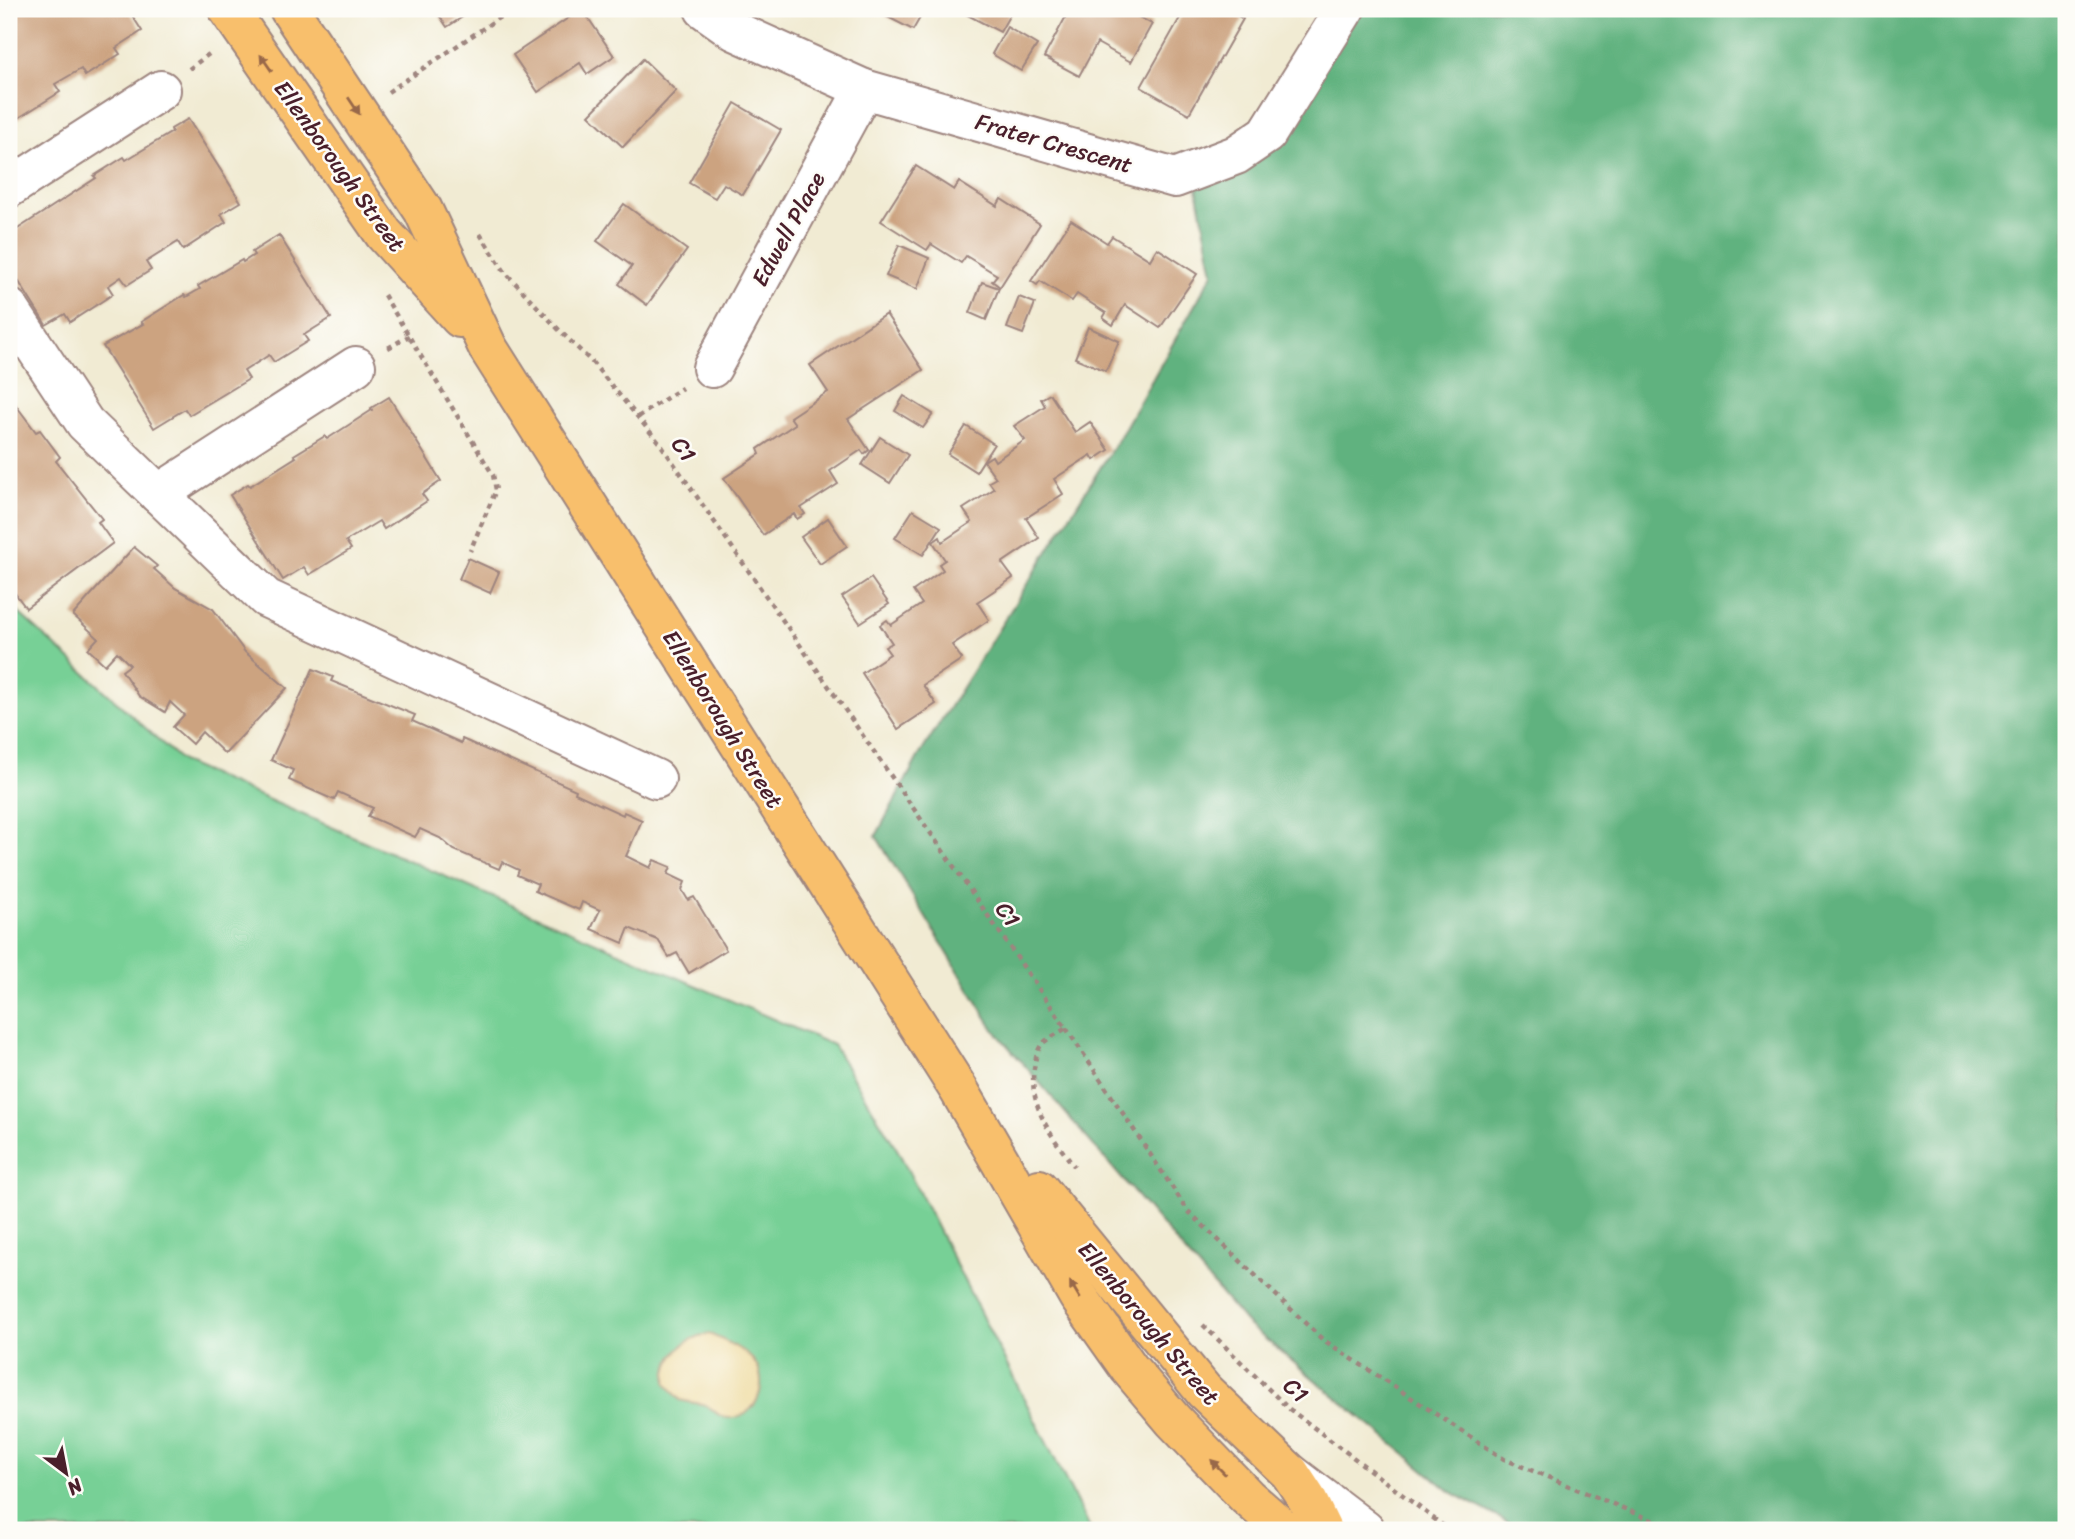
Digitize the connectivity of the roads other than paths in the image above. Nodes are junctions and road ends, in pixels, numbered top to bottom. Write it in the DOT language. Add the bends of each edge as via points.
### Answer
graph roads {
  1 [pos="228,9"];
  2 [pos="289,9"];
  3 [pos="704,9"];
  4 [pos="1345,9"];
  5 [pos="864,89"];
  6 [pos="161,90"];
  7 [pos="9,188"];
  8 [pos="9,308"];
  9 [pos="488,348"];
  10 [pos="356,366"];
  11 [pos="712,368"];
  12 [pos="158,494"];
  13 [pos="656,779"];
  14 [pos="959,1090"];
  15 [pos="1290,1473"];
  16 [pos="1247,1497"];
  17 [pos="1268,1530"];
  18 [pos="1286,1530"];
  19 [pos="1322,1530"];
  20 [pos="1365,1530"];
  9 -- 1 [label="main road, Ellenborough Street, one-way" via="384,234"];
  2 -- 9 [label="main road, Ellenborough Street, one-way" via="423,210"];
  3 -- 5 [label="street, Frater Crescent" via="736,31"];
  4 -- 5 [label="street, Frater Crescent" via="1267,134 1237,155 1175,178"];
  5 -- 11 [label="street, Edwell Place"];
  6 -- 7 [label="street"];
  8 -- 12 [label="street" via="85,424"];
  9 -- 14 [label="main road, Ellenborough Street"];
  10 -- 12 [label="street"];
  12 -- 13 [label="street" via="266,598"];
  14 -- 15 [label="main road, Ellenborough Street" via="1198,1384"];
  16 -- 14 [label="main road, Ellenborough Street, one-way" via="1154,1399 1098,1325"];
  15 -- 19 [label="main road"];
  15 -- 20 [label="street, Ellenborough Street"];
  16 -- 17 [label="main road, Ellenborough Street"];
  16 -- 18 [label="main road, Ellenborough Street"];
}
